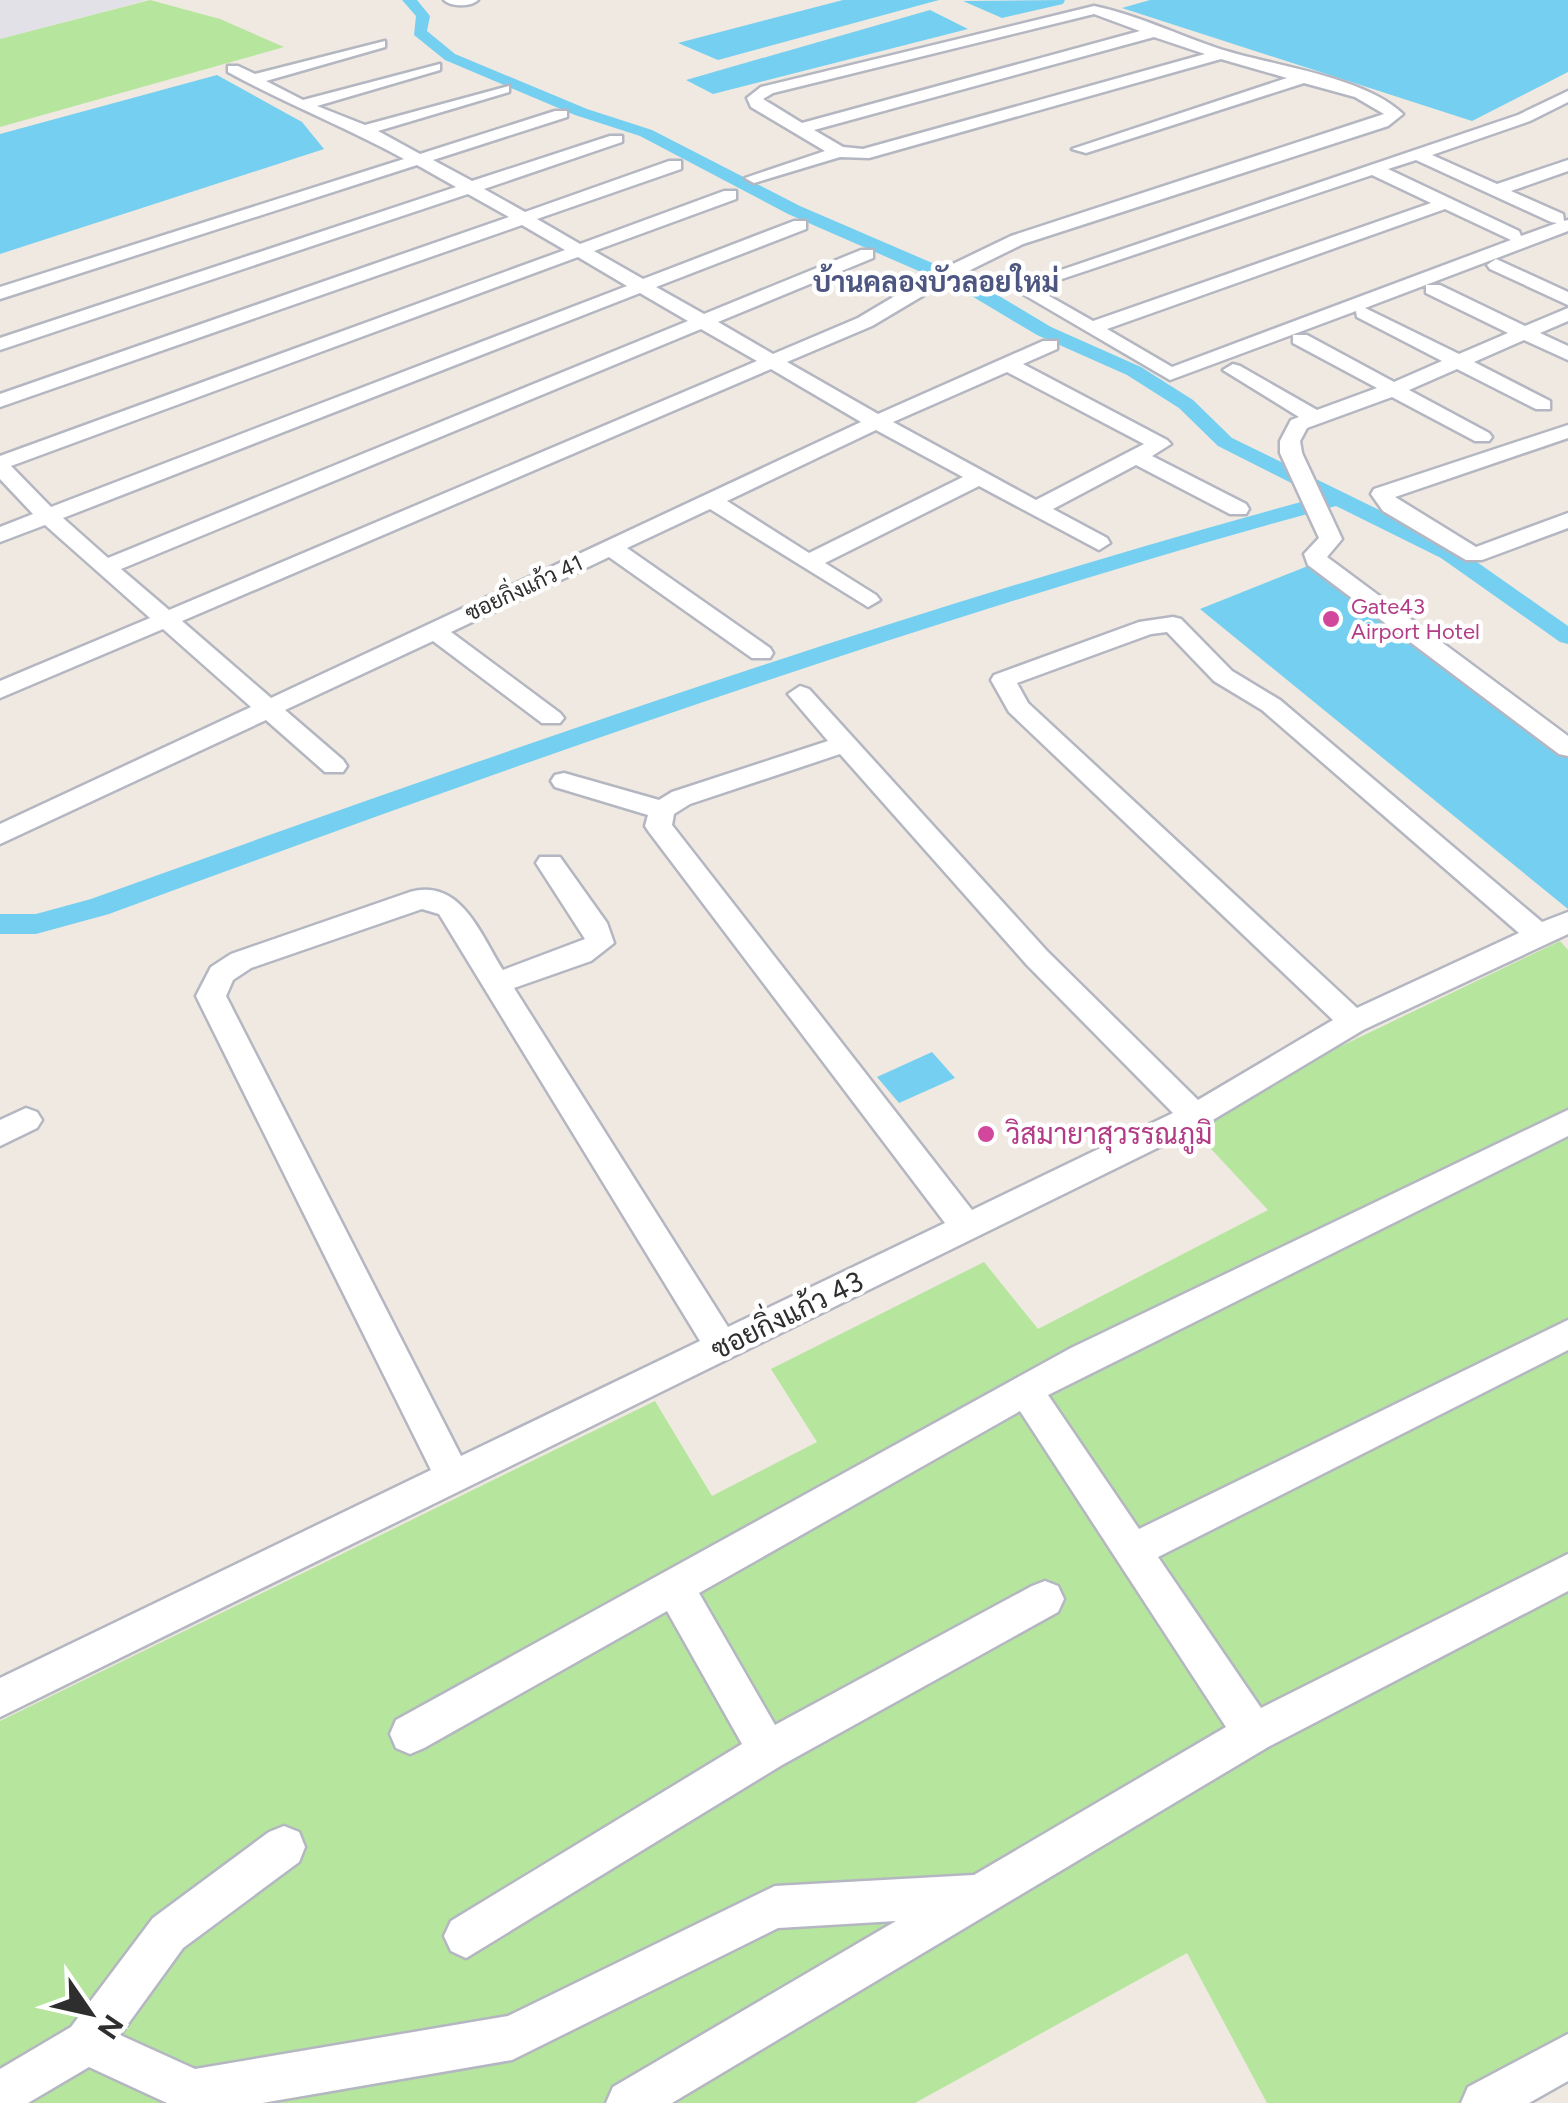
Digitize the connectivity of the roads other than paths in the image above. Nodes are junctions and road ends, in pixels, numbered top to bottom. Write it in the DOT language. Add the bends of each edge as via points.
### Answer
graph roads {
  1 [pos="451,0"];
  2 [pos="472,0"];
  3 [pos="1154,32"];
  4 [pos="380,44"];
  5 [pos="1221,54"];
  6 [pos="435,67"];
  7 [pos="234,69"];
  8 [pos="1304,78"];
  9 [pos="252,80"];
  10 [pos="503,88"];
  11 [pos="1568,96"];
  12 [pos="301,106"];
  13 [pos="561,114"];
  14 [pos="800,129"];
  15 [pos="364,130"];
  16 [pos="616,139"];
  17 [pos="1080,149"];
  18 [pos="839,152"];
  19 [pos="1417,154"];
  20 [pos="415,158"];
  21 [pos="675,165"];
  22 [pos="1568,165"];
  23 [pos="1374,169"];
  24 [pos="754,178"];
  25 [pos="469,187"];
  26 [pos="1496,190"];
  27 [pos="730,195"];
  28 [pos="1447,203"];
  29 [pos="522,217"];
  30 [pos="1563,222"];
  31 [pos="800,225"];
  32 [pos="1513,235"];
  33 [pos="579,249"];
  34 [pos="867,254"];
  35 [pos="1496,265"];
  36 [pos="640,284"];
  37 [pos="1433,289"];
  38 [pos="0,293"];
  39 [pos="1568,298"];
  40 [pos="1364,313"];
  41 [pos="1568,314"];
  42 [pos="705,320"];
  43 [pos="1092,328"];
  44 [pos="1522,333"];
  45 [pos="1300,339"];
  46 [pos="0,344"];
  47 [pos="1050,345"];
  48 [pos="1568,354"];
  49 [pos="772,360"];
  50 [pos="1459,361"];
  51 [pos="1007,364"];
  52 [pos="1233,370"];
  53 [pos="1394,389"];
  54 [pos="0,402"];
  55 [pos="1543,405"];
  56 [pos="1312,416"];
  57 [pos="876,422"];
  58 [pos="1568,431"];
  59 [pos="1482,437"];
  60 [pos="1137,458"];
  61 [pos="0,465"];
  62 [pos="978,478"];
  63 [pos="710,500"];
  64 [pos="1036,509"];
  65 [pos="1238,510"];
  66 [pos="48,516"];
  67 [pos="1568,520"];
  68 [pos="0,534"];
  69 [pos="1099,544"];
  70 [pos="610,547"];
  71 [pos="808,562"];
  72 [pos="105,566"];
  73 [pos="868,600"];
  74 [pos="164,619"];
  75 [pos="434,630"];
  76 [pos="761,654"];
  77 [pos="0,690"];
  78 [pos="800,694"];
  79 [pos="266,709"];
  80 [pos="551,718"];
  81 [pos="845,744"];
  82 [pos="1568,748"];
  83 [pos="334,766"];
  84 [pos="564,781"];
  85 [pos="662,810"];
  86 [pos="0,835"];
  87 [pos="550,862"];
  88 [pos="1554,928"];
  89 [pos="496,982"];
  90 [pos="1353,1022"];
  91 [pos="1194,1116"];
  92 [pos="1568,1122"];
  93 [pos="968,1227"];
  94 [pos="1568,1334"];
  95 [pos="722,1346"];
  96 [pos="1025,1390"];
  97 [pos="453,1477"];
  98 [pos="1132,1551"];
  99 [pos="1568,1572"];
  100 [pos="674,1586"];
  101 [pos="1045,1599"];
  102 [pos="0,1698"];
  103 [pos="1254,1733"];
  104 [pos="410,1734"];
  105 [pos="768,1751"];
  106 [pos="284,1847"];
  107 [pos="980,1894"];
  108 [pos="466,1936"];
  109 [pos="86,2043"];
  110 [pos="1568,2056"];
  111 [pos="0,2094"];
  112 [pos="195,2098"];
  113 [pos="629,2103"];
  114 [pos="1484,2103"];
  1 -- 2 [label="street"];
  3 -- 5 [label="street"];
  3 -- 14 [label="street"];
  3 -- 14 [label="street" via="1108,12 1078,12 755,98"];
  4 -- 9 [label="street"];
  5 -- 8 [label="street"];
  5 -- 18 [label="street" via="863,154"];
  6 -- 12 [label="street"];
  7 -- 9 [label="street"];
  8 -- 17 [label="street"];
  8 -- 49 [label="street" via="1362,94 1396,114 1382,124 1070,220 949,273 865,322"];
  9 -- 12 [label="street"];
  10 -- 15 [label="street"];
  11 -- 19 [label="street"];
  12 -- 15 [label="street"];
  13 -- 20 [label="street"];
  14 -- 18 [label="street"];
  15 -- 20 [label="street"];
  16 -- 25 [label="street"];
  18 -- 24 [label="street"];
  19 -- 23 [label="street"];
  19 -- 26 [label="street"];
  20 -- 25 [label="street"];
  20 -- 38 [label="street"];
  21 -- 29 [label="street"];
  22 -- 26 [label="street"];
  23 -- 28 [label="street"];
  23 -- 43 [label="street" via="1020,288"];
  25 -- 29 [label="street"];
  25 -- 46 [label="street"];
  26 -- 30 [label="street"];
  27 -- 33 [label="street"];
  28 -- 32 [label="street"];
  28 -- 43 [label="street"];
  29 -- 33 [label="street"];
  29 -- 54 [label="street"];
  30 -- 43 [label="street" via="1170,374"];
  31 -- 36 [label="street"];
  33 -- 36 [label="street"];
  33 -- 61 [label="street"];
  34 -- 42 [label="street"];
  35 -- 39 [label="street"];
  36 -- 42 [label="street"];
  36 -- 66 [label="street"];
  37 -- 44 [label="street"];
  40 -- 50 [label="street"];
  41 -- 44 [label="street"];
  42 -- 49 [label="street"];
  42 -- 72 [label="street"];
  44 -- 48 [label="street"];
  44 -- 50 [label="street"];
  45 -- 53 [label="street"];
  47 -- 51 [label="street, ซอยกิ่งแก้ว 41"];
  49 -- 57 [label="street"];
  49 -- 74 [label="street"];
  50 -- 53 [label="street"];
  50 -- 55 [label="street"];
  51 -- 57 [label="street, ซอยกิ่งแก้ว 41"];
  51 -- 60 [label="street" via="1156,439 1159,447"];
  52 -- 56 [label="street"];
  53 -- 56 [label="street"];
  53 -- 59 [label="street"];
  56 -- 82 [label="street" via="1298,424 1290,441 1330,534 1316,560"];
  57 -- 62 [label="street"];
  57 -- 63 [label="street, ซอยกิ่งแก้ว 41"];
  58 -- 67 [label="street" via="1382,494 1391,506 1474,555"];
  60 -- 64 [label="street"];
  60 -- 65 [label="street"];
  61 -- 66 [label="street"];
  62 -- 64 [label="street"];
  62 -- 71 [label="street"];
  63 -- 70 [label="street, ซอยกิ่งแก้ว 41"];
  63 -- 71 [label="street"];
  64 -- 69 [label="street"];
  66 -- 68 [label="street"];
  66 -- 72 [label="street"];
  70 -- 75 [label="street, ซอยกิ่งแก้ว 41"];
  70 -- 76 [label="street"];
  71 -- 73 [label="street"];
  72 -- 74 [label="street"];
  74 -- 77 [label="street"];
  74 -- 79 [label="street"];
  75 -- 79 [label="street, ซอยกิ่งแก้ว 41"];
  75 -- 80 [label="street"];
  78 -- 81 [label="street"];
  79 -- 83 [label="street"];
  79 -- 86 [label="street, ซอยกิ่งแก้ว 41"];
  81 -- 85 [label="street"];
  81 -- 91 [label="street" via="1037,958"];
  84 -- 85 [label="street"];
  85 -- 93 [label="street" via="658,826"];
  87 -- 89 [label="street" via="600,943"];
  88 -- 90 [label="street, ซอยกิ่งแก้ว 43"];
  88 -- 90 [label="street" via="1271,705 1224,676 1173,624 1147,627 1003,680 1018,707"];
  89 -- 95 [label="street"];
  89 -- 97 [label="street" via="450,908 420,898 241,962 221,974 211,996"];
  90 -- 91 [label="street, ซอยกิ่งแก้ว 43"];
  91 -- 93 [label="street, ซอยกิ่งแก้ว 43"];
  92 -- 96 [label="street"];
  93 -- 95 [label="street, ซอยกิ่งแก้ว 43"];
  94 -- 98 [label="street"];
  95 -- 97 [label="street, ซอยกิ่งแก้ว 43"];
  96 -- 98 [label="street"];
  96 -- 100 [label="street"];
  97 -- 102 [label="street, ซอยกิ่งแก้ว 43"];
  98 -- 103 [label="street"];
  99 -- 103 [label="street"];
  100 -- 104 [label="street"];
  100 -- 105 [label="street"];
  101 -- 105 [label="street"];
  103 -- 107 [label="street"];
  105 -- 108 [label="street"];
  106 -- 109 [label="street" via="168,1933"];
  107 -- 112 [label="street" via="776,1907 512,2038"];
  107 -- 113 [label="street"];
  109 -- 111 [label="street"];
  109 -- 112 [label="street"];
  110 -- 114 [label="street"];
}
